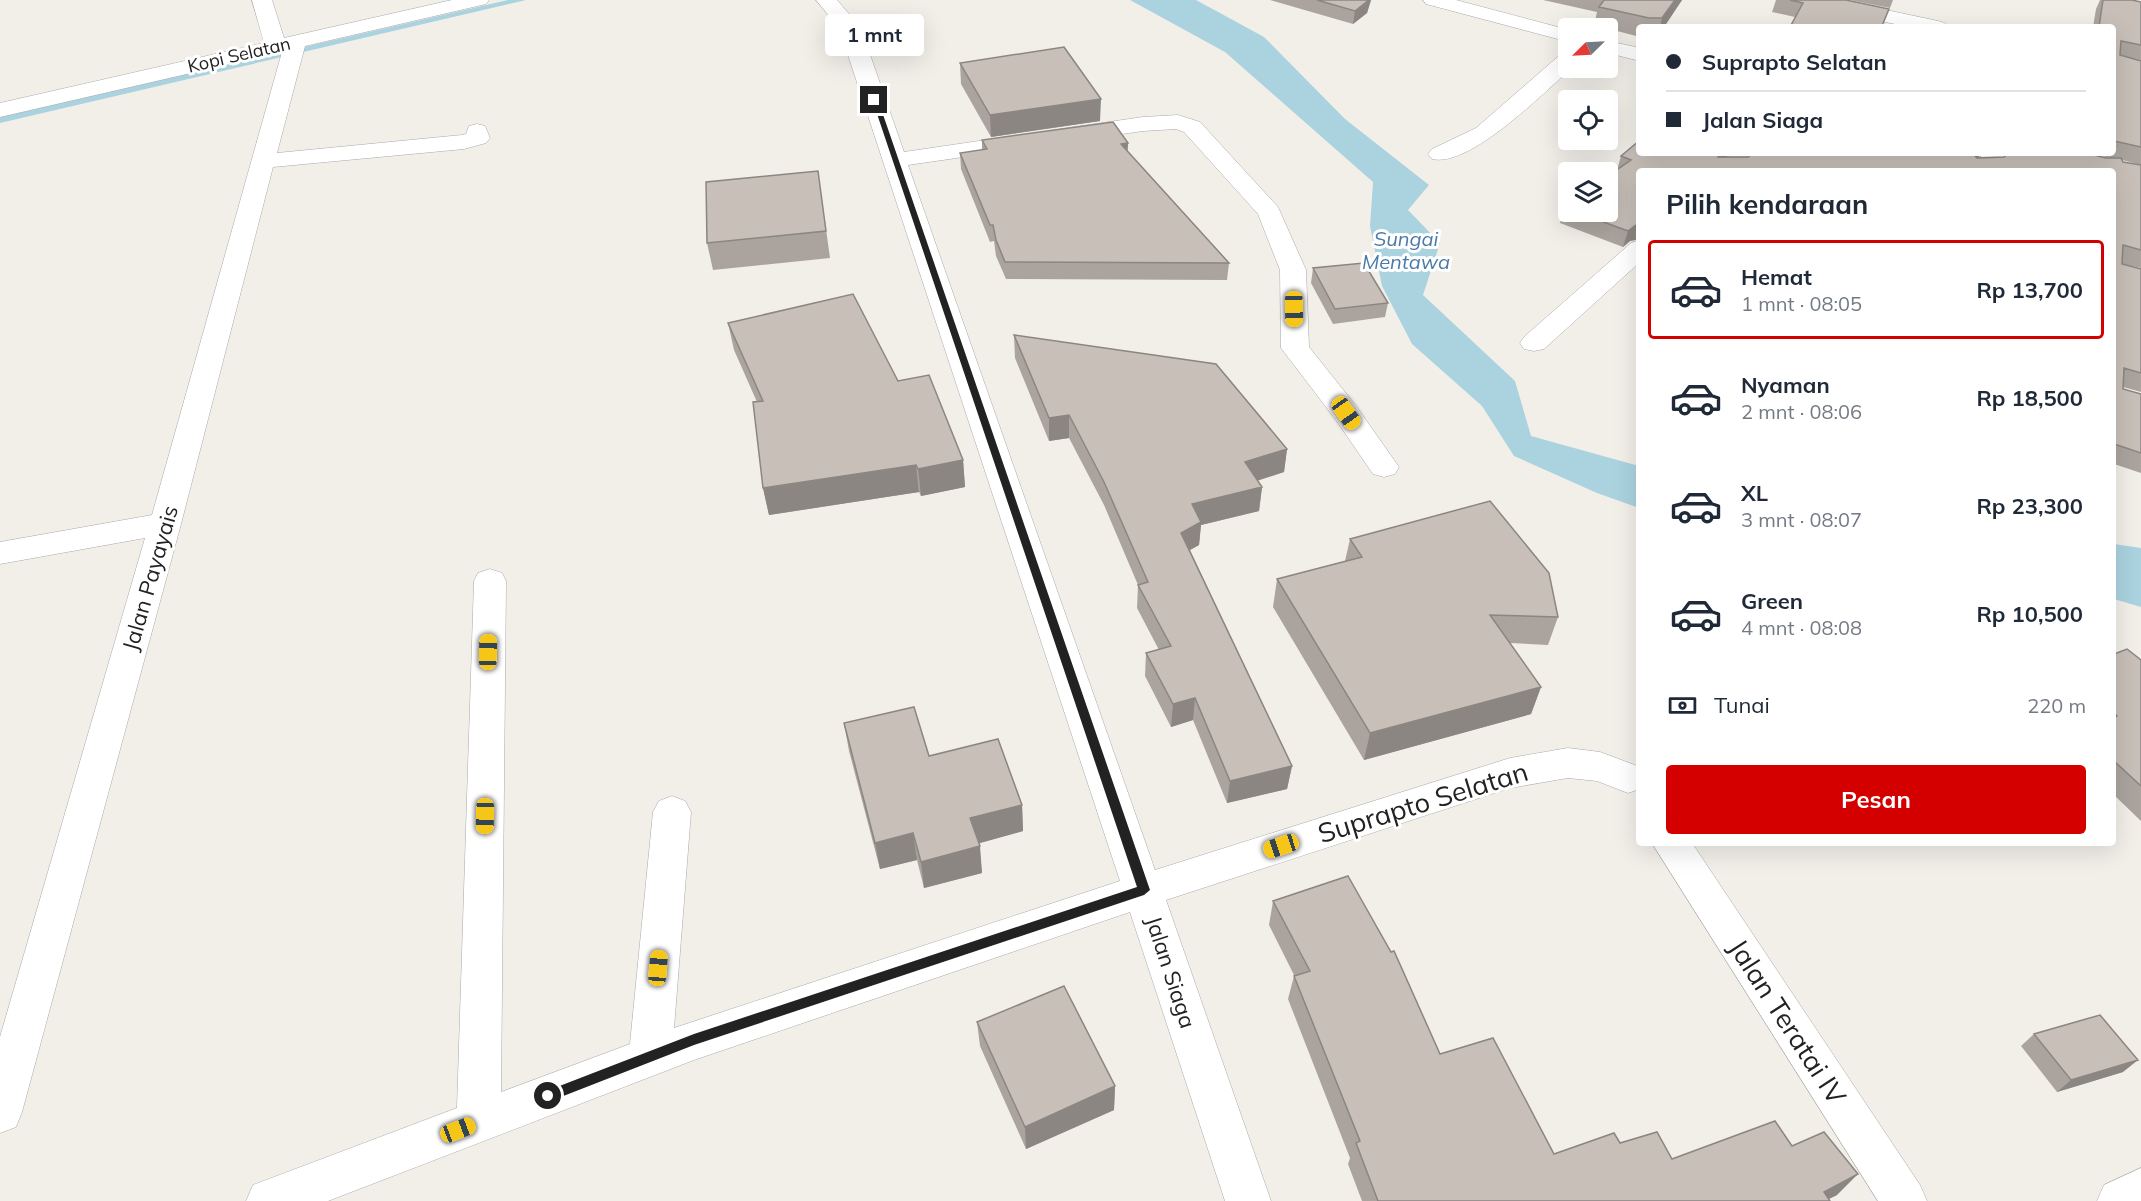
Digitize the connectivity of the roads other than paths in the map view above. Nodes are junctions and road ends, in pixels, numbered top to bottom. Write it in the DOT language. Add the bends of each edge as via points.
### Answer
graph roads {
  1 [pos="262,0"];
  2 [pos="478,0"];
  3 [pos="826,0"];
  4 [pos="1433,0"];
  5 [pos="1810,0"];
  6 [pos="1924,24"];
  7 [pos="1558,33"];
  8 [pos="289,49"];
  9 [pos="1618,50"];
  10 [pos="1636,54"];
  11 [pos="1558,69"];
  12 [pos="0,110"];
  13 [pos="477,131"];
  14 [pos="1440,153"];
  15 [pos="1745,156"];
  16 [pos="1994,156"];
  17 [pos="895,160"];
  18 [pos="263,161"];
  19 [pos="1730,168"];
  20 [pos="1984,168"];
  21 [pos="1636,252"];
  22 [pos="1534,343"];
  23 [pos="1384,467"];
  24 [pos="165,524"];
  25 [pos="0,553"];
  26 [pos="489,581"];
  27 [pos="1636,782"];
  28 [pos="672,812"];
  29 [pos="1673,846"];
  30 [pos="1144,890"];
  31 [pos="650,1057"];
  32 [pos="0,1112"];
  33 [pos="479,1122"];
  34 [pos="2141,1191"];
  35 [pos="269,1201"];
  36 [pos="1248,1201"];
  37 [pos="1904,1201"];
  38 [pos="2120,1201"];
  1 -- 8 [label="street"];
  2 -- 8 [label="street, Kopi Selatan"];
  3 -- 17 [label="street, Jalan Siaga" via="845,21 856,46"];
  4 -- 7 [label="street"];
  5 -- 6 [label="street"];
  8 -- 12 [label="street, Kopi Selatan"];
  8 -- 18 [label="street, Jalan Payayais"];
  9 -- 10 [label="street"];
  11 -- 14 [label="street" via="1484,133"];
  13 -- 18 [label="street" via="478,138 464,142"];
  15 -- 19 [label="street"];
  16 -- 20 [label="street"];
  17 -- 23 [label="street" via="1143,124 1178,122 1192,127 1269,212 1293,270 1295,348"];
  17 -- 30 [label="street, Jalan Siaga"];
  18 -- 24 [label="street, Jalan Payayais"];
  21 -- 22 [label="street"];
  24 -- 25 [label="street"];
  24 -- 32 [label="street, Jalan Payayais"];
  26 -- 33 [label="street"];
  27 -- 30 [label="street, Suprapto Selatan" via="1600,767 1568,763 1510,773"];
  28 -- 31 [label="street"];
  29 -- 37 [label="street, Jalan Teratai IV"];
  30 -- 31 [label="street, Suprapto Selatan"];
  30 -- 36 [label="street, Jalan Siaga"];
  31 -- 33 [label="street, Suprapto Selatan"];
  33 -- 35 [label="street, Suprapto Selatan"];
  34 -- 38 [label="street"];
}
